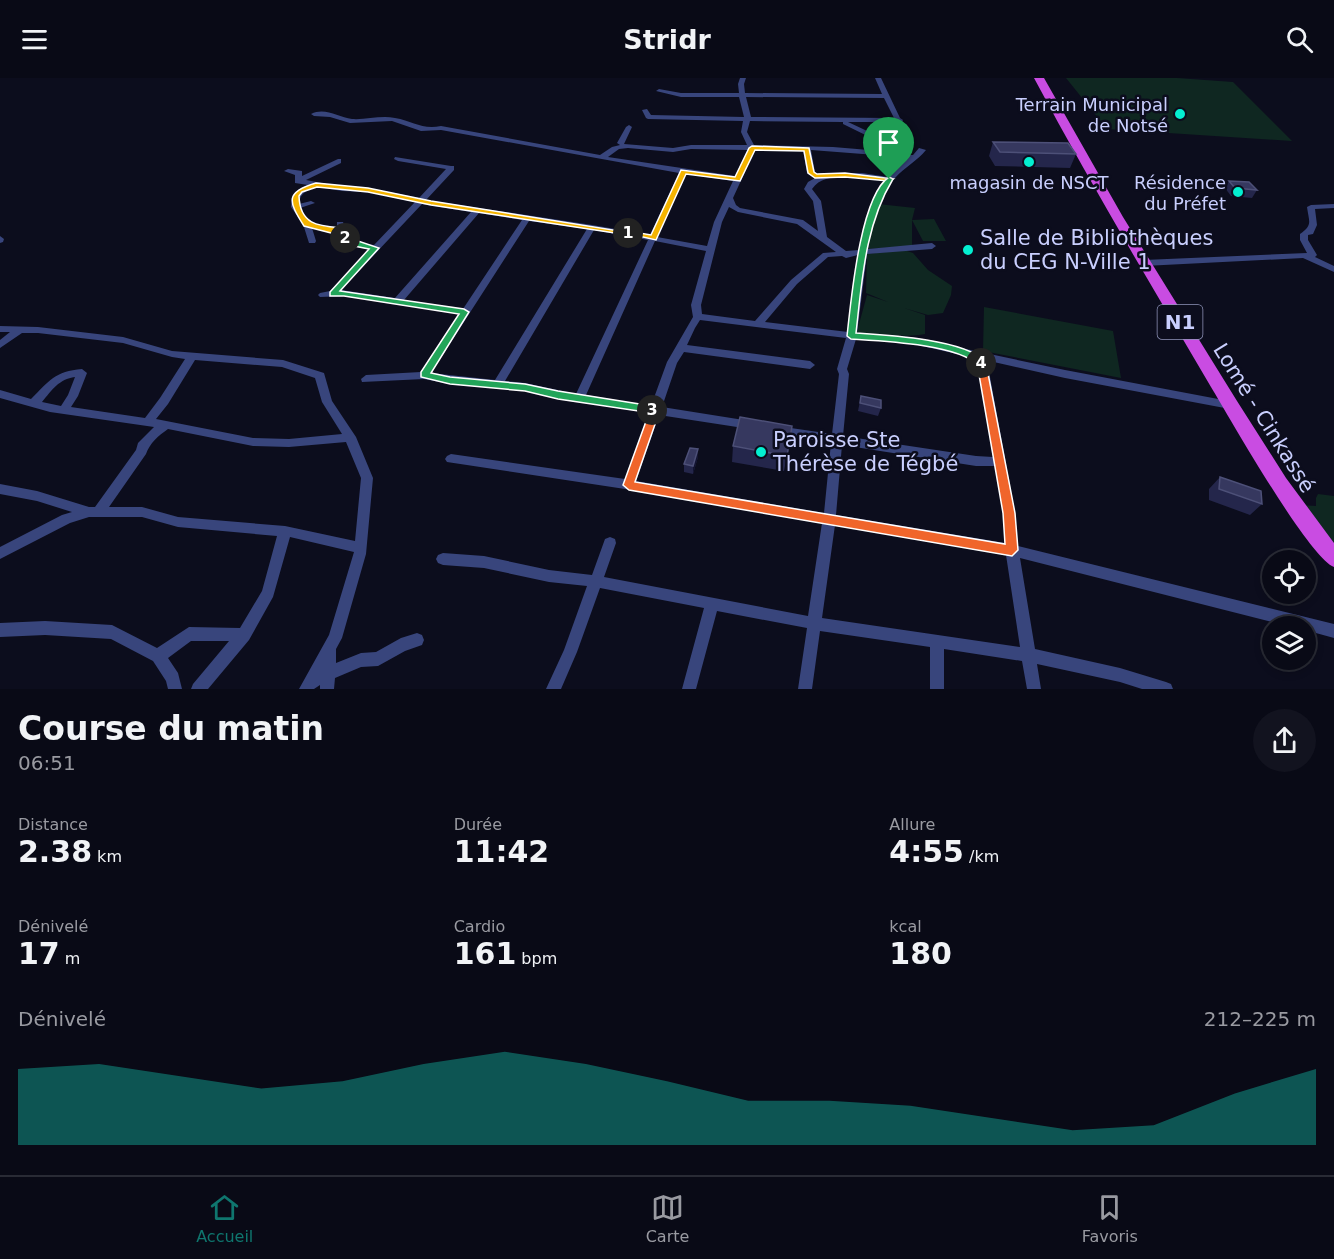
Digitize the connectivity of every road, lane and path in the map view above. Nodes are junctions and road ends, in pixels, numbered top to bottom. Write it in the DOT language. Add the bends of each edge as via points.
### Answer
graph roads {
  1 [pos="743,78"];
  2 [pos="878,78"];
  3 [pos="1039,78"];
  4 [pos="659,91"];
  5 [pos="742,96"];
  6 [pos="886,96"];
  7 [pos="645,110"];
  8 [pos="314,114"];
  9 [pos="747,120"];
  10 [pos="900,120"];
  11 [pos="839,121"];
  12 [pos="629,127"];
  13 [pos="621,143"];
  14 [pos="752,148"];
  15 [pos="807,150"];
  16 [pos="922,150"];
  17 [pos="896,154"];
  18 [pos="602,157"];
  19 [pos="911,157"];
  20 [pos="398,159"];
  21 [pos="338,161"];
  22 [pos="288,171"];
  23 [pos="683,172"];
  24 [pos="823,176"];
  25 [pos="891,176"];
  26 [pos="737,179"];
  27 [pos="298,181"];
  28 [pos="316,185"];
  29 [pos="730,199"];
  30 [pos="420,200"];
  31 [pos="311,203"];
  32 [pos="1334,206"];
  33 [pos="296,207"];
  34 [pos="477,210"];
  35 [pos="527,218"];
  36 [pos="307,224"];
  37 [pos="592,228"];
  38 [pos="654,238"];
  39 [pos="823,239"];
  40 [pos="312,241"];
  41 [pos="932,246"];
  42 [pos="375,248"];
  43 [pos="711,249"];
  44 [pos="863,252"];
  45 [pos="844,254"];
  46 [pos="1302,255"];
  47 [pos="860,263"];
  48 [pos="1144,263"];
  49 [pos="1334,269"];
  50 [pos="398,301"];
  51 [pos="464,312"];
  52 [pos="698,317"];
  53 [pos="758,324"];
  54 [pos="0,329"];
  55 [pos="19,330"];
  56 [pos="851,336"];
  57 [pos="0,345"];
  58 [pos="682,348"];
  59 [pos="974,355"];
  60 [pos="192,356"];
  61 [pos="810,365"];
  62 [pos="424,375"];
  63 [pos="366,379"];
  64 [pos="498,384"];
  65 [pos="0,394"];
  66 [pos="579,398"];
  67 [pos="34,403"];
  68 [pos="1230,405"];
  69 [pos="64,410"];
  70 [pos="655,410"];
  71 [pos="148,422"];
  72 [pos="167,425"];
  73 [pos="350,438"];
  74 [pos="837,439"];
  75 [pos="451,459"];
  76 [pos="999,462"];
  77 [pos="629,485"];
  78 [pos="0,489"];
  79 [pos="94,512"];
  80 [pos="829,520"];
  81 [pos="285,531"];
  82 [pos="610,543"];
  83 [pos="361,548"];
  84 [pos="1012,550"];
  85 [pos="0,553"];
  86 [pos="1334,558"];
  87 [pos="443,559"];
  88 [pos="596,581"];
  89 [pos="712,603"];
  90 [pos="815,623"];
  91 [pos="0,630"];
  92 [pos="1334,631"];
  93 [pos="244,635"];
  94 [pos="417,640"];
  95 [pos="937,641"];
  96 [pos="331,646"];
  97 [pos="1030,655"];
  98 [pos="158,656"];
  99 [pos="327,682"];
  100 [pos="309,685"];
  101 [pos="176,689"];
  102 [pos="198,689"];
  103 [pos="553,689"];
  104 [pos="689,689"];
  105 [pos="805,689"];
  106 [pos="937,689"];
  107 [pos="1034,689"];
  108 [pos="1166,689"];
  1 -- 5 [label="street"];
  2 -- 6 [label="street"];
  3 -- 48 [label="highway, Lomé - Cinkassé / N1"];
  4 -- 5 [label="street"];
  5 -- 6 [label="street"];
  5 -- 9 [label="street"];
  6 -- 10 [label="street"];
  7 -- 9 [label="street" via="648,117"];
  8 -- 18 [label="street" via="335,114 352,121 391,119 426,131 441,128"];
  9 -- 11 [label="street"];
  9 -- 14 [label="street" via="744,132"];
  10 -- 11 [label="street"];
  10 -- 19 [label="street"];
  11 -- 17 [label="street" via="895,146"];
  12 -- 13 [label="street"];
  14 -- 15 [label="street"];
  14 -- 18 [label="street" via="677,150 626,146"];
  14 -- 26 [label="street"];
  15 -- 17 [label="street"];
  15 -- 24 [label="street" via="811,173"];
  16 -- 19 [label="street"];
  17 -- 19 [label="street"];
  18 -- 23 [label="street"];
  19 -- 25 [label="street"];
  20 -- 30 [label="street" via="451,168"];
  21 -- 27 [label="street"];
  22 -- 27 [label="street" via="299,173"];
  23 -- 26 [label="street"];
  23 -- 38 [label="street"];
  24 -- 25 [label="street"];
  24 -- 39 [label="street" via="808,189 817,201"];
  25 -- 44 [label="street" via="874,209"];
  26 -- 29 [label="street"];
  27 -- 28 [label="street"];
  28 -- 30 [label="street"];
  28 -- 33 [label="street" via="299,191 295,196"];
  29 -- 39 [label="street" via="738,210 800,222"];
  29 -- 43 [label="street" via="718,222"];
  30 -- 34 [label="street"];
  30 -- 42 [label="street"];
  31 -- 33 [label="street"];
  32 -- 46 [label="street" via="1311,207 1312,225 1304,240 1313,255"];
  33 -- 36 [label="street"];
  34 -- 35 [label="street"];
  34 -- 50 [label="street"];
  35 -- 37 [label="street"];
  35 -- 51 [label="street"];
  36 -- 40 [label="street"];
  36 -- 42 [label="street" via="331,231 340,227 346,238"];
  37 -- 38 [label="street"];
  37 -- 64 [label="street"];
  38 -- 43 [label="street"];
  38 -- 66 [label="street"];
  39 -- 45 [label="street"];
  41 -- 44 [label="street"];
  42 -- 50 [label="street" via="328,295 344,293"];
  43 -- 52 [label="street" via="696,305"];
  44 -- 45 [label="street"];
  44 -- 47 [label="street"];
  45 -- 47 [label="street"];
  45 -- 53 [label="street" via="821,258"];
  46 -- 48 [label="street"];
  46 -- 49 [label="street"];
  47 -- 56 [label="street"];
  48 -- 68 [label="highway, Lomé - Cinkassé / N1"];
  50 -- 51 [label="street"];
  51 -- 62 [label="street"];
  52 -- 53 [label="street"];
  52 -- 58 [label="street"];
  53 -- 56 [label="street"];
  54 -- 55 [label="street"];
  55 -- 57 [label="street"];
  55 -- 60 [label="street" via="123,340"];
  56 -- 59 [label="street" via="909,340"];
  56 -- 74 [label="street" via="842,369"];
  58 -- 61 [label="street"];
  58 -- 70 [label="street" via="672,362"];
  59 -- 68 [label="street"];
  59 -- 76 [label="street" via="981,362"];
  60 -- 71 [label="street"];
  60 -- 73 [label="street" via="283,364 320,376 327,402"];
  62 -- 63 [label="street"];
  62 -- 64 [label="street"];
  64 -- 66 [label="street"];
  65 -- 67 [label="street"];
  66 -- 70 [label="street"];
  67 -- 69 [label="street"];
  67 -- 69 [label="street" via="55,379 67,373 82,373"];
  68 -- 86 [label="highway, Lomé - Cinkassé / N1" via="1285,492"];
  69 -- 71 [label="street"];
  70 -- 74 [label="street"];
  70 -- 77 [label="street"];
  71 -- 72 [label="street"];
  72 -- 73 [label="street" via="253,442"];
  72 -- 79 [label="street" via="142,446"];
  73 -- 83 [label="street" via="367,478"];
  74 -- 76 [label="street"];
  74 -- 80 [label="street"];
  75 -- 77 [label="street"];
  76 -- 84 [label="street"];
  77 -- 80 [label="street"];
  78 -- 79 [label="street"];
  79 -- 81 [label="street" via="142,512 178,522"];
  79 -- 85 [label="street" via="66,519"];
  80 -- 84 [label="street"];
  80 -- 90 [label="street"];
  81 -- 83 [label="street"];
  81 -- 93 [label="street" via="268,593"];
  82 -- 88 [label="street"];
  83 -- 96 [label="street"];
  84 -- 92 [label="street"];
  84 -- 97 [label="street"];
  87 -- 88 [label="street"];
  88 -- 89 [label="street"];
  88 -- 103 [label="street"];
  89 -- 90 [label="street"];
  89 -- 104 [label="street"];
  90 -- 95 [label="street"];
  90 -- 105 [label="street"];
  91 -- 98 [label="street" via="112,632"];
  93 -- 98 [label="street" via="189,634"];
  93 -- 102 [label="street"];
  94 -- 99 [label="street" via="378,659 361,660 335,670"];
  95 -- 97 [label="street"];
  95 -- 106 [label="street"];
  96 -- 99 [label="street"];
  96 -- 100 [label="street"];
  97 -- 107 [label="street"];
  97 -- 108 [label="street"];
  98 -- 101 [label="street"];
  99 -- 100 [label="street"];
}
